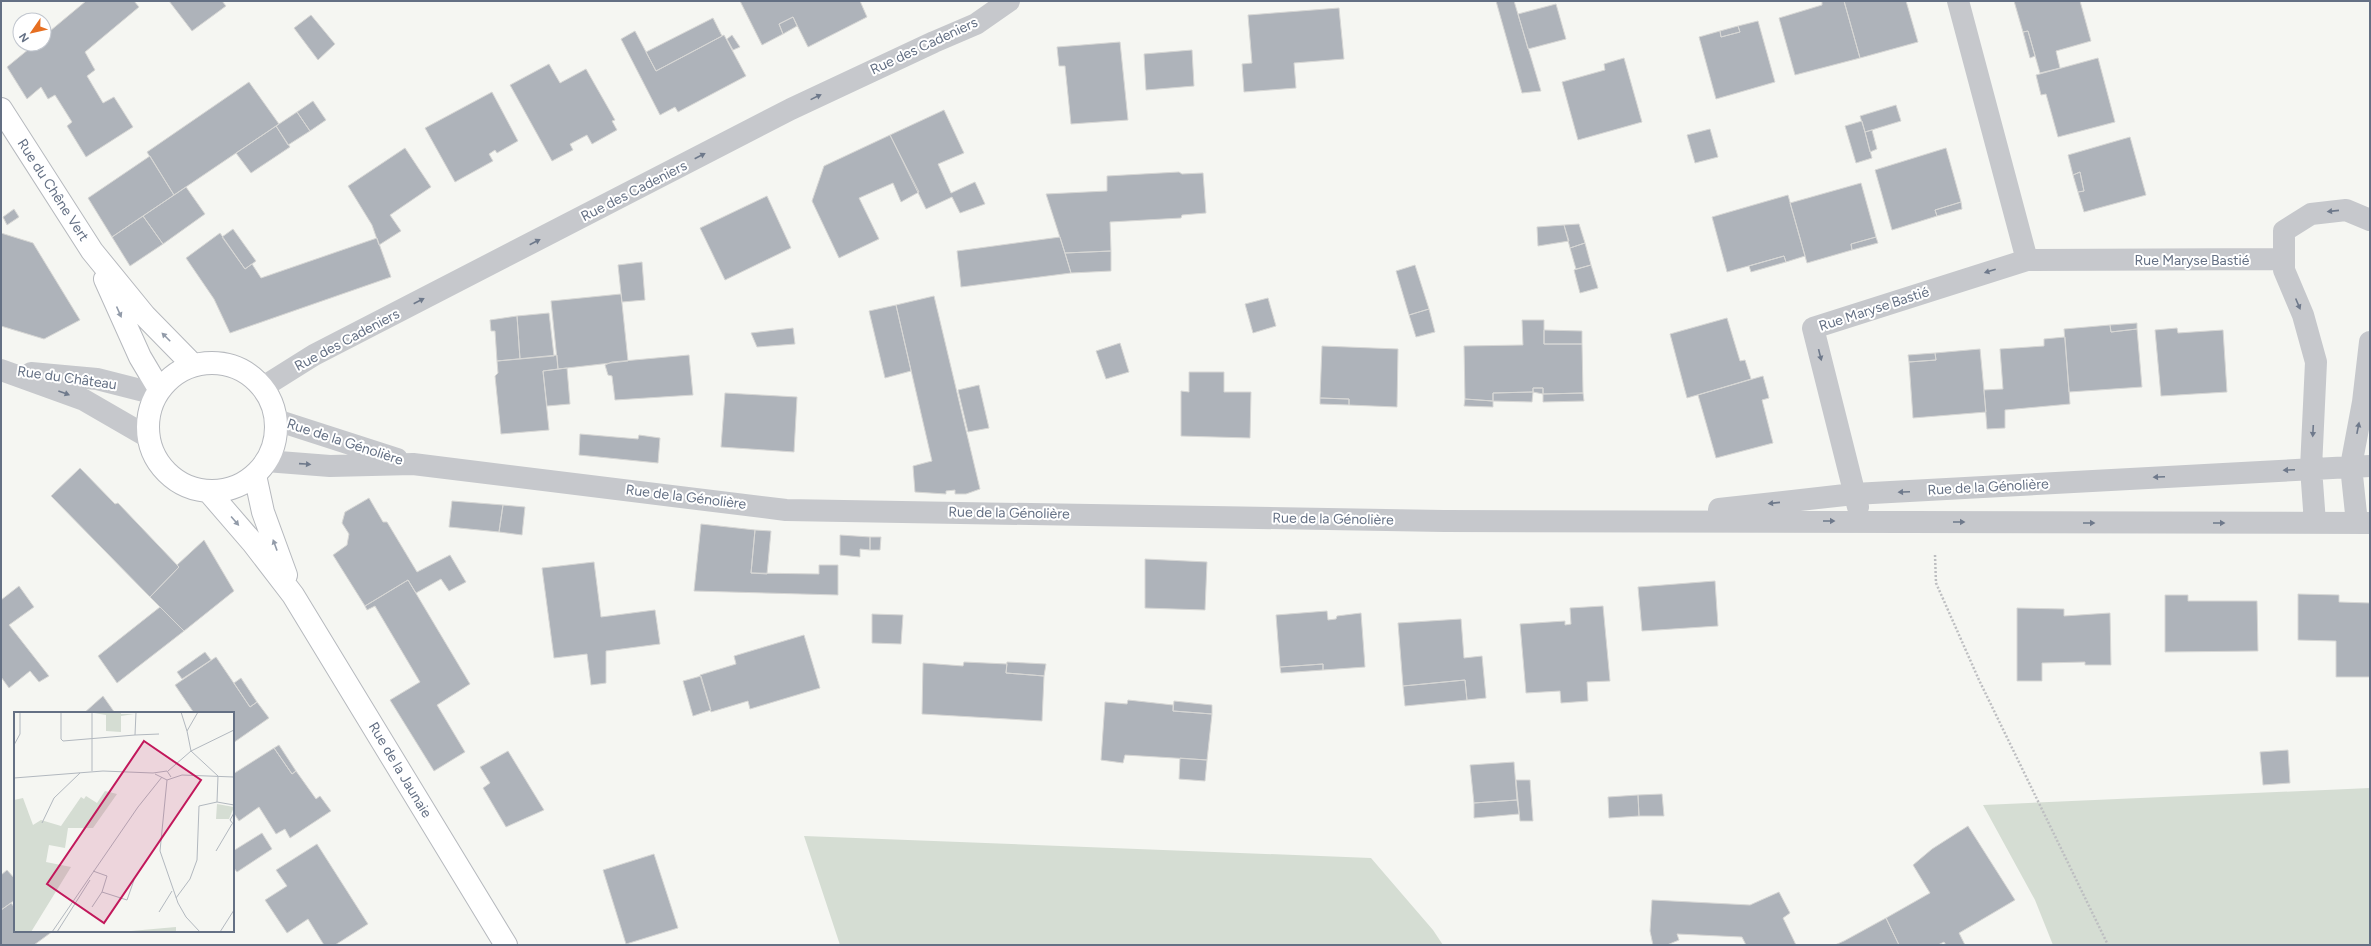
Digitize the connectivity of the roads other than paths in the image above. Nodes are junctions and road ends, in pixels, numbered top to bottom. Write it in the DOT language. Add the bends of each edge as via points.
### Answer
graph roads {
  1 [pos="1009,1"];
  2 [pos="1958,1"];
  3 [pos="1,110"];
  4 [pos="2370,220"];
  5 [pos="92,251"];
  6 [pos="2284,259"];
  7 [pos="2027,260"];
  8 [pos="2370,342"];
  9 [pos="193,365"];
  10 [pos="1,370"];
  11 [pos="263,387"];
  12 [pos="158,391"];
  13 [pos="2367,401"];
  14 [pos="276,420"];
  15 [pos="148,437"];
  16 [pos="413,464"];
  17 [pos="2360,466"];
  18 [pos="261,468"];
  19 [pos="2311,468"];
  20 [pos="209,492"];
  21 [pos="1854,494"];
  22 [pos="1862,521"];
  23 [pos="1608,522"];
  24 [pos="2314,523"];
  25 [pos="2363,523"];
  26 [pos="293,595"];
  27 [pos="506,945"];
  11 -- 1 [label="street, Rue des Cadeniers, one-way" via="314,355 784,113 976,24"];
  2 -- 7 [label="street"];
  3 -- 5 [label="main road, Rue du Chêne Vert"];
  4 -- 6 [label="street, one-way" via="2346,210 2311,214 2284,231"];
  9 -- 5 [label="main road, Rue du Chêne Vert, one-way" via="145,316"];
  5 -- 12 [label="main road, Rue du Chêne Vert, one-way"];
  6 -- 7 [label="street, Rue Maryse Bastié"];
  6 -- 19 [label="street, one-way" via="2284,270 2303,315 2316,362"];
  7 -- 21 [label="street, Rue Maryse Bastié, one-way" via="1813,328"];
  8 -- 13 [label="street"];
  9 -- 11 [label="main road" via="212,362 232,365 249,374"];
  9 -- 12 [label="main road" via="174,374"];
  10 -- 12 [label="street, Rue du Château" via="97,379"];
  10 -- 15 [label="street, Rue du Château, one-way" via="84,400"];
  11 -- 14 [label="main road"];
  12 -- 15 [label="main road" via="150,407"];
  17 -- 13 [label="street, one-way"];
  14 -- 16 [label="street, Rue de la Génolière"];
  14 -- 18 [label="main road" via="275,441"];
  15 -- 20 [label="main road" via="153,454 163,469 176,480 192,488"];
  18 -- 16 [label="street, Rue de la Génolière, one-way"];
  16 -- 23 [label="street, Rue de la Génolière" via="786,510"];
  17 -- 19 [label="street, Rue de la Génolière"];
  17 -- 25 [label="street"];
  18 -- 20 [label="main road" via="242,485"];
  26 -- 18 [label="main road, Rue de la Jaunaie, one-way" via="263,512"];
  19 -- 21 [label="street, Rue de la Génolière, one-way"];
  19 -- 24 [label="street"];
  20 -- 26 [label="main road, Rue de la Jaunaie, one-way"];
  21 -- 22 [label="street"];
  21 -- 23 [label="street, Rue de la Génolière, one-way"];
  23 -- 22 [label="street, Rue de la Génolière, one-way"];
  22 -- 24 [label="street, Rue de la Génolière, one-way"];
  24 -- 25 [label="street, Rue de la Génolière"];
  26 -- 27 [label="main road, Rue de la Jaunaie"];
}
